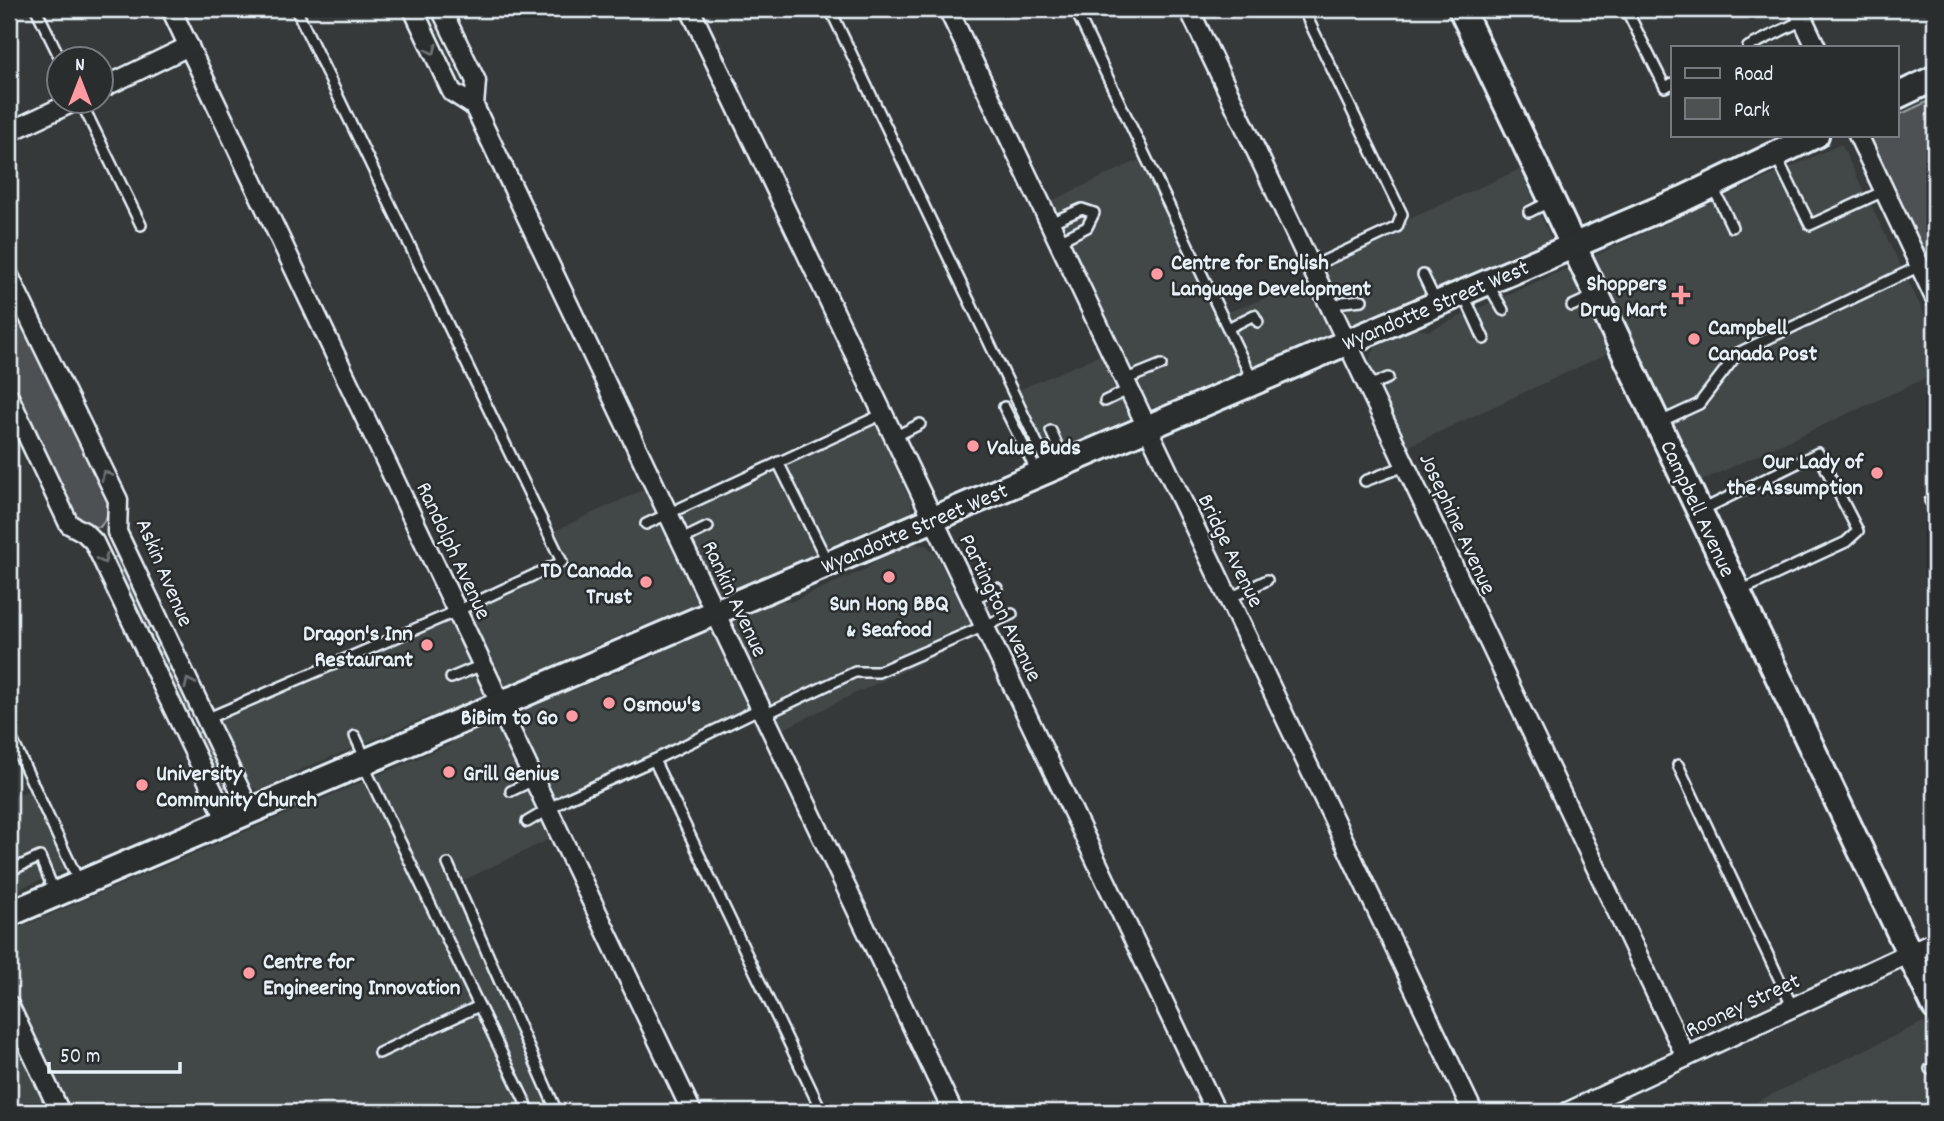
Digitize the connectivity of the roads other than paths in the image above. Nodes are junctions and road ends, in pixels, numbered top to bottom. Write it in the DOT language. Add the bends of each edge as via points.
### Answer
graph roads {
  1 [pos="36,9"];
  2 [pos="171,9"];
  3 [pos="296,9"];
  4 [pos="413,9"];
  5 [pos="441,9"];
  6 [pos="690,9"];
  7 [pos="830,9"];
  8 [pos="948,9"];
  9 [pos="1075,9"];
  10 [pos="1189,9"];
  11 [pos="1303,9"];
  12 [pos="1461,9"];
  13 [pos="1626,9"];
  14 [pos="1800,14"];
  15 [pos="54,46"];
  16 [pos="188,46"];
  17 [pos="1750,46"];
  18 [pos="1816,46"];
  19 [pos="1935,78"];
  20 [pos="116,81"];
  21 [pos="1671,84"];
  22 [pos="1898,96"];
  23 [pos="474,106"];
  24 [pos="46,115"];
  25 [pos="88,116"];
  26 [pos="9,132"];
  27 [pos="1814,136"];
  28 [pos="1857,136"];
  29 [pos="1776,154"];
  30 [pos="1712,185"];
  31 [pos="1884,191"];
  32 [pos="1553,201"];
  33 [pos="1529,212"];
  34 [pos="1050,223"];
  35 [pos="141,225"];
  36 [pos="1732,227"];
  37 [pos="1059,241"];
  38 [pos="1574,245"];
  39 [pos="1920,266"];
  40 [pos="1311,267"];
  41 [pos="1423,275"];
  42 [pos="9,276"];
  43 [pos="1487,282"];
  44 [pos="1933,287"];
  45 [pos="1463,293"];
  46 [pos="1597,295"];
  47 [pos="1362,300"];
  48 [pos="1437,304"];
  49 [pos="1572,306"];
  50 [pos="1330,308"];
  51 [pos="1503,310"];
  52 [pos="1258,323"];
  53 [pos="1228,328"];
  54 [pos="1484,339"];
  55 [pos="1347,342"];
  56 [pos="1161,365"];
  57 [pos="1388,379"];
  58 [pos="1254,382"];
  59 [pos="1126,385"];
  60 [pos="1367,387"];
  61 [pos="9,397"];
  62 [pos="1105,401"];
  63 [pos="1004,407"];
  64 [pos="883,414"];
  65 [pos="1658,423"];
  66 [pos="920,424"];
  67 [pos="1146,428"];
  68 [pos="1051,431"];
  69 [pos="894,437"];
  70 [pos="778,462"];
  71 [pos="1405,466"];
  72 [pos="1051,469"];
  73 [pos="1365,481"];
  74 [pos="1700,511"];
  75 [pos="668,513"];
  76 [pos="933,519"];
  77 [pos="646,524"];
  78 [pos="708,527"];
  79 [pos="681,540"];
  80 [pos="828,564"];
  81 [pos="1267,580"];
  82 [pos="997,588"];
  83 [pos="1738,592"];
  84 [pos="971,599"];
  85 [pos="1228,599"];
  86 [pos="457,611"];
  87 [pos="716,612"];
  88 [pos="1013,614"];
  89 [pos="984,625"];
  90 [pos="482,665"];
  91 [pos="451,678"];
  92 [pos="500,704"];
  93 [pos="763,711"];
  94 [pos="206,719"];
  95 [pos="9,733"];
  96 [pos="355,736"];
  97 [pos="653,760"];
  98 [pos="365,763"];
  99 [pos="1678,765"];
  100 [pos="534,780"];
  101 [pos="510,791"];
  102 [pos="549,810"];
  103 [pos="250,811"];
  104 [pos="227,821"];
  105 [pos="527,822"];
  106 [pos="447,864"];
  107 [pos="9,871"];
  108 [pos="80,883"];
  109 [pos="56,894"];
  110 [pos="10,911"];
  111 [pos="1935,940"];
  112 [pos="1909,953"];
  113 [pos="9,1005"];
  114 [pos="479,1006"];
  115 [pos="1935,1007"];
  116 [pos="1793,1008"];
  117 [pos="379,1053"];
  118 [pos="1686,1057"];
  119 [pos="60,1112"];
  120 [pos="530,1112"];
  121 [pos="557,1112"];
  122 [pos="692,1112"];
  123 [pos="822,1112"];
  124 [pos="953,1112"];
  125 [pos="1216,1112"];
  126 [pos="1473,1112"];
  127 [pos="1568,1112"];
  1 -- 15 [label="lane"];
  2 -- 16 [label="street, Randolph Avenue"];
  3 -- 86 [label="lane" via="562,562"];
  4 -- 23 [label="street, Rankin Avenue, one-way" via="452,92"];
  5 -- 23 [label="street, Rankin Avenue" via="476,81"];
  6 -- 64 [label="street, Partington Avenue"];
  7 -- 72 [label="lane"];
  8 -- 34 [label="street, Bridge Avenue"];
  9 -- 53 [label="lane"];
  10 -- 40 [label="street, Josephine Avenue"];
  11 -- 40 [label="lane" via="1402,214 1396,227"];
  12 -- 32 [label="main road, Campbell Avenue"];
  13 -- 21 [label="lane" via="1665,87"];
  14 -- 17 [label="lane"];
  14 -- 18 [label="street"];
  16 -- 20 [label="street"];
  16 -- 86 [label="street, Randolph Avenue"];
  19 -- 22 [label="main road"];
  23 -- 75 [label="street, Rankin Avenue"];
  24 -- 26 [label="street"];
  25 -- 35 [label="lane"];
  27 -- 29 [label="main road, Wyandotte Street West"];
  28 -- 31 [label="street"];
  29 -- 30 [label="main road, Wyandotte Street West"];
  29 -- 31 [label="lane" via="1810,225"];
  30 -- 36 [label="lane"];
  30 -- 38 [label="main road, Wyandotte Street West"];
  31 -- 39 [label="street"];
  32 -- 33 [label="lane"];
  32 -- 38 [label="main road, Campbell Avenue"];
  34 -- 37 [label="street, Bridge Avenue"];
  34 -- 37 [label="lane" via="1082,209 1094,213 1087,227"];
  37 -- 59 [label="street, Bridge Avenue"];
  38 -- 43 [label="main road, Wyandotte Street West"];
  38 -- 46 [label="main road, Campbell Avenue"];
  39 -- 44 [label="street"];
  39 -- 65 [label="lane" via="1738,353 1699,404"];
  40 -- 50 [label="street, Josephine Avenue"];
  41 -- 48 [label="lane"];
  94 -- 42 [label="street, Askin Avenue, one-way" via="117,532 118,500"];
  43 -- 45 [label="main road, Wyandotte Street West"];
  43 -- 51 [label="lane"];
  45 -- 48 [label="main road, Wyandotte Street West"];
  45 -- 54 [label="lane"];
  46 -- 49 [label="lane"];
  46 -- 65 [label="main road, Campbell Avenue"];
  47 -- 50 [label="lane"];
  48 -- 55 [label="main road, Wyandotte Street West"];
  50 -- 55 [label="street, Josephine Avenue"];
  52 -- 53 [label="lane" via="1254,315"];
  53 -- 58 [label="lane"];
  55 -- 58 [label="main road, Wyandotte Street West"];
  55 -- 60 [label="street, Josephine Avenue"];
  56 -- 59 [label="lane"];
  57 -- 60 [label="lane"];
  58 -- 67 [label="main road, Wyandotte Street West"];
  59 -- 62 [label="lane"];
  59 -- 67 [label="street, Bridge Avenue"];
  60 -- 71 [label="street, Josephine Avenue"];
  61 -- 104 [label="street, one-way" via="69,524 94,542"];
  63 -- 72 [label="lane"];
  64 -- 69 [label="street, Partington Avenue"];
  64 -- 70 [label="lane"];
  65 -- 74 [label="main road, Campbell Avenue"];
  66 -- 69 [label="lane"];
  67 -- 72 [label="main road, Wyandotte Street West"];
  67 -- 85 [label="street, Bridge Avenue"];
  68 -- 72 [label="lane"];
  69 -- 76 [label="street, Partington Avenue"];
  70 -- 75 [label="lane"];
  70 -- 80 [label="lane"];
  71 -- 73 [label="lane"];
  71 -- 118 [label="street, Josephine Avenue"];
  72 -- 76 [label="main road, Wyandotte Street West"];
  74 -- 83 [label="main road, Campbell Avenue"];
  74 -- 83 [label="lane" via="1818,453 1858,531 1846,542"];
  75 -- 77 [label="lane"];
  75 -- 79 [label="street, Rankin Avenue"];
  76 -- 80 [label="main road, Wyandotte Street West"];
  76 -- 84 [label="street, Partington Avenue"];
  78 -- 79 [label="lane"];
  79 -- 87 [label="street, Rankin Avenue"];
  80 -- 87 [label="main road, Wyandotte Street West"];
  81 -- 85 [label="lane"];
  82 -- 84 [label="lane"];
  83 -- 112 [label="main road, Campbell Avenue"];
  84 -- 89 [label="street, Partington Avenue"];
  85 -- 126 [label="street, Bridge Avenue"];
  86 -- 90 [label="street, Randolph Avenue"];
  86 -- 94 [label="lane"];
  87 -- 92 [label="main road, Wyandotte Street West"];
  87 -- 93 [label="street, Rankin Avenue"];
  88 -- 89 [label="lane"];
  89 -- 93 [label="lane" via="878,672 855,672"];
  89 -- 125 [label="street, Partington Avenue"];
  90 -- 91 [label="lane"];
  90 -- 92 [label="street, Randolph Avenue"];
  92 -- 98 [label="main road, Wyandotte Street West"];
  92 -- 100 [label="street, Randolph Avenue"];
  93 -- 97 [label="lane"];
  93 -- 124 [label="street, Rankin Avenue"];
  94 -- 103 [label="street, Askin Avenue"];
  95 -- 108 [label="lane"];
  96 -- 98 [label="lane"];
  97 -- 102 [label="lane"];
  97 -- 123 [label="lane"];
  98 -- 103 [label="main road, Wyandotte Street West"];
  98 -- 114 [label="lane"];
  99 -- 116 [label="lane"];
  100 -- 101 [label="lane"];
  100 -- 102 [label="street, Randolph Avenue"];
  102 -- 105 [label="lane"];
  102 -- 122 [label="street, Randolph Avenue"];
  103 -- 104 [label="main road, Wyandotte Street West"];
  104 -- 108 [label="main road, Wyandotte Street West"];
  106 -- 121 [label="lane"];
  107 -- 109 [label="lane" via="40,857"];
  108 -- 109 [label="main road, Wyandotte Street West"];
  109 -- 110 [label="main road, Wyandotte Street West"];
  111 -- 112 [label="street, Rooney Street"];
  112 -- 115 [label="main road, Campbell Avenue"];
  112 -- 116 [label="street, Rooney Street"];
  113 -- 119 [label="street"];
  114 -- 117 [label="lane"];
  114 -- 120 [label="lane"];
  116 -- 118 [label="street, Rooney Street"];
  118 -- 127 [label="street, Rooney Street"];
}
